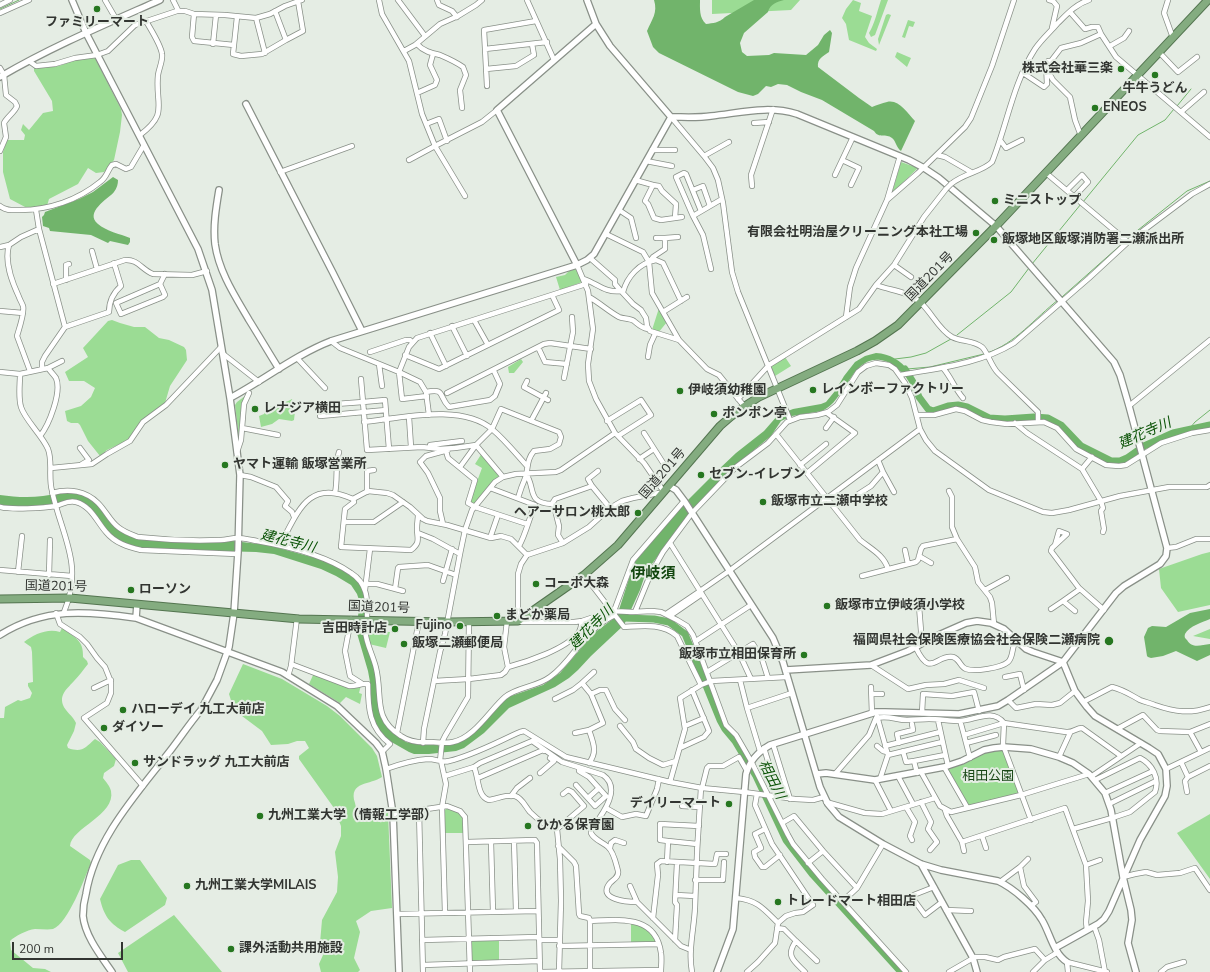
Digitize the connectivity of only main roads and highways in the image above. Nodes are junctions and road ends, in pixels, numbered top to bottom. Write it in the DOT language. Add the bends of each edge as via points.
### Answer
graph roads {
  1 [pos="1208,0"];
  2 [pos="0,599"];
  1 -- 2 [label="highway, 国道201号" via="1046,174 898,325 857,351 744,406 720,426 618,545 584,575 518,621 297,618 70,598"];
}
